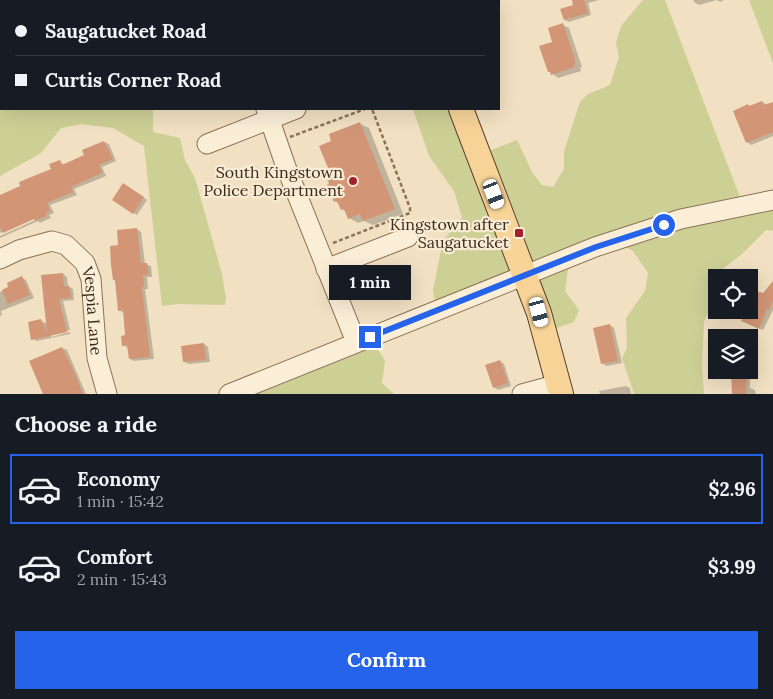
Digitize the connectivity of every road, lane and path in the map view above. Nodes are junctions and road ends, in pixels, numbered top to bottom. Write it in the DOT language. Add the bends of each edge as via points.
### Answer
graph roads {
  1 [pos="290,110"];
  2 [pos="362,110"];
  3 [pos="372,110"];
  4 [pos="461,110"];
  5 [pos="267,114"];
  6 [pos="277,142"];
  7 [pos="207,144"];
  8 [pos="773,200"];
  9 [pos="408,237"];
  10 [pos="318,248"];
  11 [pos="0,259"];
  12 [pos="326,269"];
  13 [pos="526,275"];
  14 [pos="356,342"];
  15 [pos="560,389"];
  16 [pos="107,394"];
  17 [pos="229,394"];
  18 [pos="522,394"];
  1 -- 5 [label="street"];
  2 -- 6 [label="path"];
  3 -- 10 [label="path" via="410,213"];
  4 -- 13 [label="main road"];
  5 -- 6 [label="street"];
  5 -- 7 [label="street"];
  6 -- 10 [label="street"];
  8 -- 13 [label="street" via="681,219 596,247"];
  9 -- 12 [label="street"];
  10 -- 12 [label="street"];
  11 -- 16 [label="street, Vespia Lane" via="52,241 66,245 86,263 91,279 97,358"];
  12 -- 14 [label="street"];
  13 -- 14 [label="street"];
  13 -- 15 [label="main road"];
  14 -- 17 [label="street"];
  15 -- 18 [label="street"];
}
